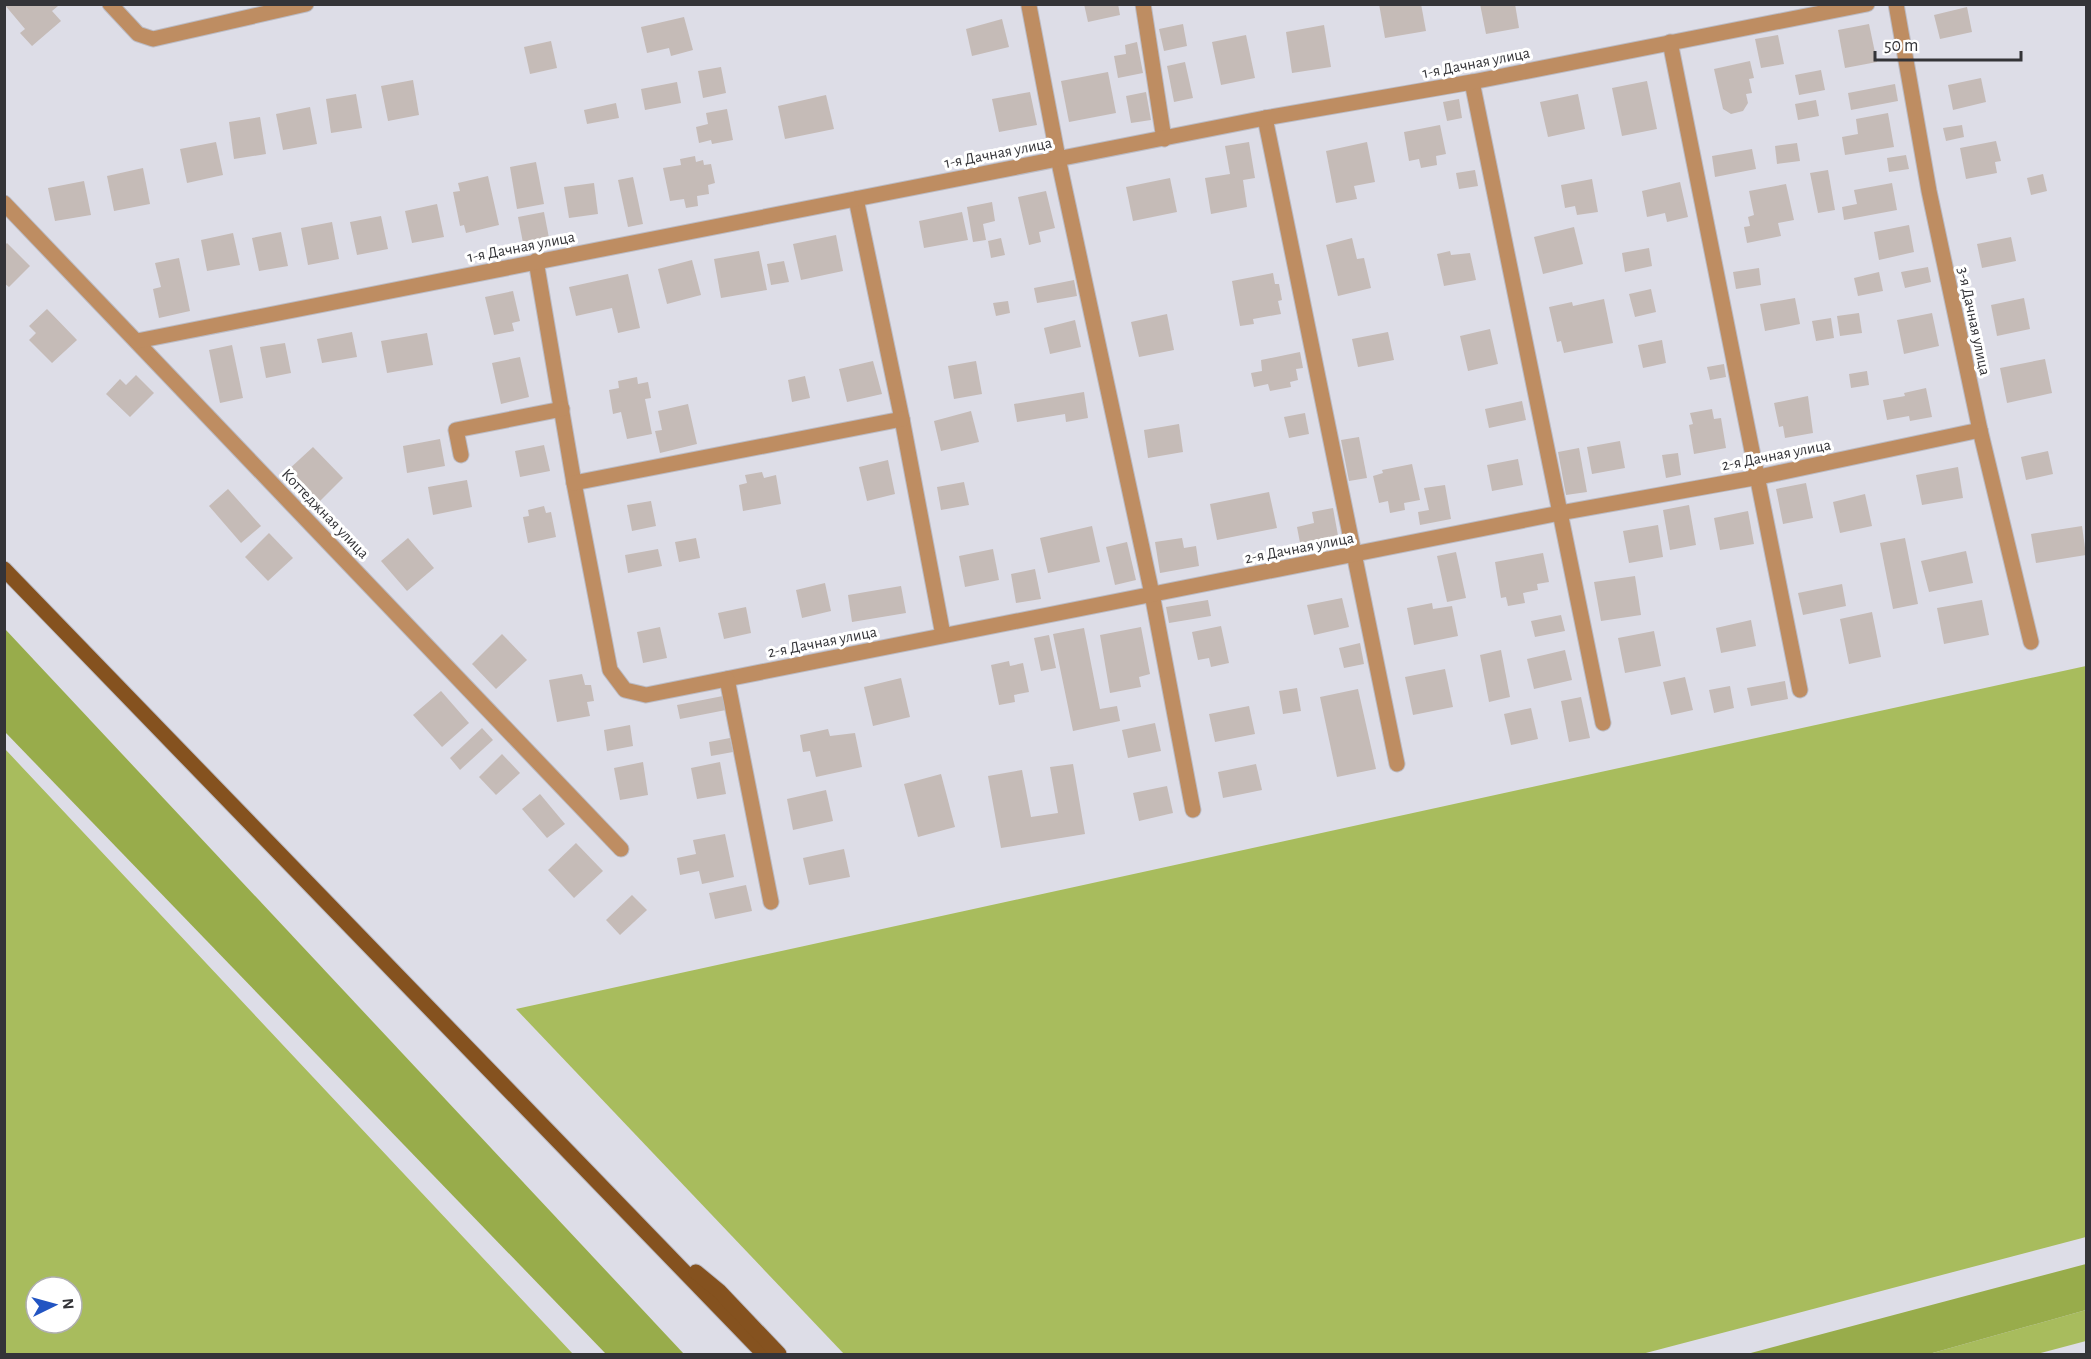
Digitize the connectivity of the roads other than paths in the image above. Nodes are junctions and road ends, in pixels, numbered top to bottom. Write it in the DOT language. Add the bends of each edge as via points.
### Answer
graph roads {
  1 [pos="110,4"];
  2 [pos="306,4"];
  3 [pos="1143,4"];
  4 [pos="1867,4"];
  5 [pos="1896,4"];
  6 [pos="1029,6"];
  7 [pos="254,10"];
  8 [pos="1670,42"];
  9 [pos="1472,82"];
  10 [pos="1265,118"];
  11 [pos="1164,139"];
  12 [pos="1058,158"];
  13 [pos="856,200"];
  14 [pos="4,203"];
  15 [pos="536,261"];
  16 [pos="137,341"];
  17 [pos="561,409"];
  18 [pos="902,419"];
  19 [pos="1980,430"];
  20 [pos="461,455"];
  21 [pos="1759,477"];
  22 [pos="574,483"];
  23 [pos="1560,513"];
  24 [pos="1354,554"];
  25 [pos="4,568"];
  26 [pos="1152,594"];
  27 [pos="943,635"];
  28 [pos="2031,642"];
  29 [pos="727,678"];
  30 [pos="1800,690"];
  31 [pos="1603,723"];
  32 [pos="1397,764"];
  33 [pos="1194,810"];
  34 [pos="621,849"];
  35 [pos="771,902"];
  36 [pos="626,1211"];
  37 [pos="764,1354"];
  38 [pos="779,1354"];
  1 -- 7 [label="street" via="138,34 153,39"];
  2 -- 7 [label="street"];
  3 -- 11 [label="street"];
  4 -- 8 [label="street, 1-я Дачная улица"];
  5 -- 19 [label="street, 3-я Дачная улица" via="1929,191"];
  6 -- 12 [label="street"];
  8 -- 9 [label="street, 1-я Дачная улица"];
  8 -- 21 [label="street"];
  9 -- 10 [label="street, 1-я Дачная улица"];
  9 -- 23 [label="street"];
  10 -- 11 [label="street, 1-я Дачная улица"];
  10 -- 24 [label="street"];
  11 -- 12 [label="street, 1-я Дачная улица"];
  12 -- 13 [label="street, 1-я Дачная улица"];
  12 -- 26 [label="street"];
  13 -- 15 [label="street, 1-я Дачная улица"];
  13 -- 18 [label="street"];
  14 -- 16 [label="street, Коттеджная улица"];
  15 -- 16 [label="street, 1-я Дачная улица"];
  15 -- 17 [label="street"];
  16 -- 34 [label="street, Коттеджная улица"];
  17 -- 20 [label="street" via="456,430"];
  17 -- 22 [label="street"];
  18 -- 22 [label="street"];
  18 -- 27 [label="street"];
  19 -- 21 [label="street, 2-я Дачная улица"];
  19 -- 28 [label="street, 3-я Дачная улица"];
  21 -- 23 [label="street, 2-я Дачная улица"];
  21 -- 30 [label="street"];
  22 -- 29 [label="street, 2-я Дачная улица" via="610,670 625,690 646,695"];
  23 -- 24 [label="street, 2-я Дачная улица"];
  23 -- 31 [label="street"];
  24 -- 26 [label="street, 2-я Дачная улица"];
  24 -- 32 [label="street"];
  25 -- 36 [label="main road"];
  26 -- 27 [label="street, 2-я Дачная улица"];
  26 -- 33 [label="street"];
  27 -- 29 [label="street, 2-я Дачная улица"];
  29 -- 35 [label="street"];
  36 -- 37 [label="main road"];
  36 -- 38 [label="main road" via="719,1292"];
}
